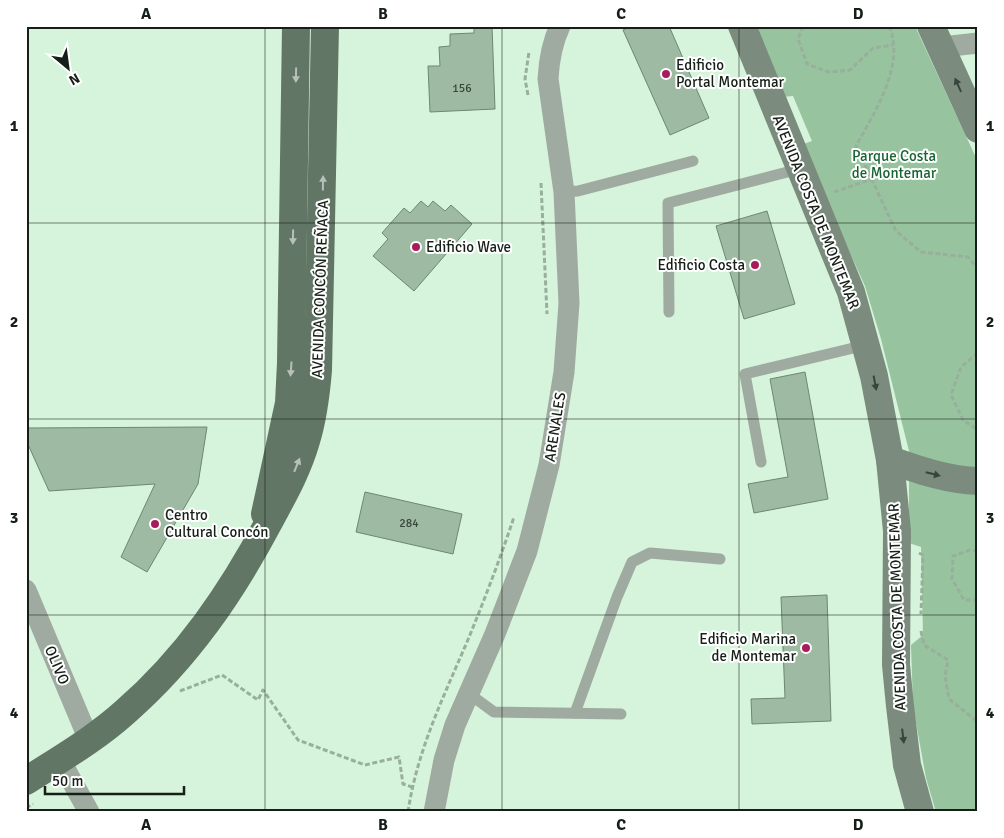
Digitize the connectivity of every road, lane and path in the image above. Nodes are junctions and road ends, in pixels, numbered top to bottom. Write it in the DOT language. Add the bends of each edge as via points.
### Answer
graph roads {
  1 [pos="296,26"];
  2 [pos="325,26"];
  3 [pos="560,26"];
  4 [pos="742,26"];
  5 [pos="804,26"];
  6 [pos="889,26"];
  7 [pos="936,37"];
  8 [pos="978,43"];
  9 [pos="893,45"];
  10 [pos="530,51"];
  11 [pos="530,103"];
  12 [pos="978,129"];
  13 [pos="693,161"];
  14 [pos="799,169"];
  15 [pos="540,177"];
  16 [pos="872,179"];
  17 [pos="564,192"];
  18 [pos="812,200"];
  19 [pos="978,269"];
  20 [pos="669,312"];
  21 [pos="547,320"];
  22 [pos="866,345"];
  23 [pos="978,354"];
  24 [pos="978,430"];
  25 [pos="890,460"];
  26 [pos="761,462"];
  27 [pos="978,481"];
  28 [pos="516,510"];
  29 [pos="260,540"];
  30 [pos="912,550"];
  31 [pos="978,551"];
  32 [pos="720,559"];
  33 [pos="26,590"];
  34 [pos="978,600"];
  35 [pos="31,616"];
  36 [pos="156,683"];
  37 [pos="468,692"];
  38 [pos="575,713"];
  39 [pos="621,714"];
  40 [pos="978,722"];
  41 [pos="89,740"];
  42 [pos="60,760"];
  43 [pos="26,781"];
  44 [pos="412,787"];
  45 [pos="89,812"];
  46 [pos="408,812"];
  47 [pos="434,812"];
  48 [pos="920,812"];
  1 -- 29 [label="main road, AVENIDA CONCÓN REÑACA, one-way" via="292,363 288,403"];
  29 -- 2 [label="main road, AVENIDA CONCÓN REÑACA, one-way" via="299,463 316,394"];
  3 -- 17 [label="street, ARENALES" via="552,46 548,79"];
  4 -- 14 [label="street, AVENIDA COSTA DE MONTEMAR"];
  5 -- 9 [label="path" via="798,39 807,64 829,72 850,70 873,48"];
  6 -- 9 [label="path"];
  7 -- 8 [label="street"];
  12 -- 7 [label="street, one-way"];
  9 -- 16 [label="path" via="893,67 881,100 856,146"];
  10 -- 11 [label="path" via="525,79"];
  13 -- 17 [label="lane"];
  14 -- 18 [label="street, AVENIDA COSTA DE MONTEMAR"];
  14 -- 20 [label="lane" via="668,203"];
  15 -- 21 [label="path"];
  16 -- 18 [label="path"];
  16 -- 19 [label="path" via="896,231 921,252 968,257"];
  17 -- 37 [label="street, ARENALES" via="569,303 564,372 549,465 527,551 495,634"];
  18 -- 22 [label="street, AVENIDA COSTA DE MONTEMAR" via="851,292"];
  22 -- 25 [label="street, AVENIDA COSTA DE MONTEMAR, one-way"];
  22 -- 26 [label="lane" via="745,374"];
  23 -- 24 [label="path" via="961,367 951,395 964,420"];
  25 -- 27 [label="street, one-way" via="928,473"];
  25 -- 48 [label="street, AVENIDA COSTA DE MONTEMAR, one-way" via="896,531 896,665 907,766"];
  28 -- 44 [label="path" via="488,592 432,721"];
  29 -- 36 [label="main road, AVENIDA CONCÓN REÑACA" via="204,628"];
  30 -- 40 [label="path" via="923,555 920,633 924,645 948,660 945,676 949,699"];
  31 -- 34 [label="path" via="970,550 953,556 952,578 964,600"];
  32 -- 38 [label="lane" via="650,553 632,562"];
  33 -- 35 [label="street, OLIVO"];
  35 -- 41 [label="street, OLIVO"];
  36 -- 41 [label="main road, AVENIDA CONCÓN REÑACA"];
  36 -- 44 [label="path" via="177,692 222,675 258,700 263,690 298,740 365,765 399,757 403,784"];
  37 -- 38 [label="lane" via="494,712"];
  37 -- 47 [label="street, ARENALES" via="444,760"];
  38 -- 39 [label="lane"];
  41 -- 42 [label="main road, AVENIDA CONCÓN REÑACA"];
  42 -- 43 [label="main road, AVENIDA CONCÓN REÑACA"];
  42 -- 45 [label="street"];
  44 -- 46 [label="path"];
}
